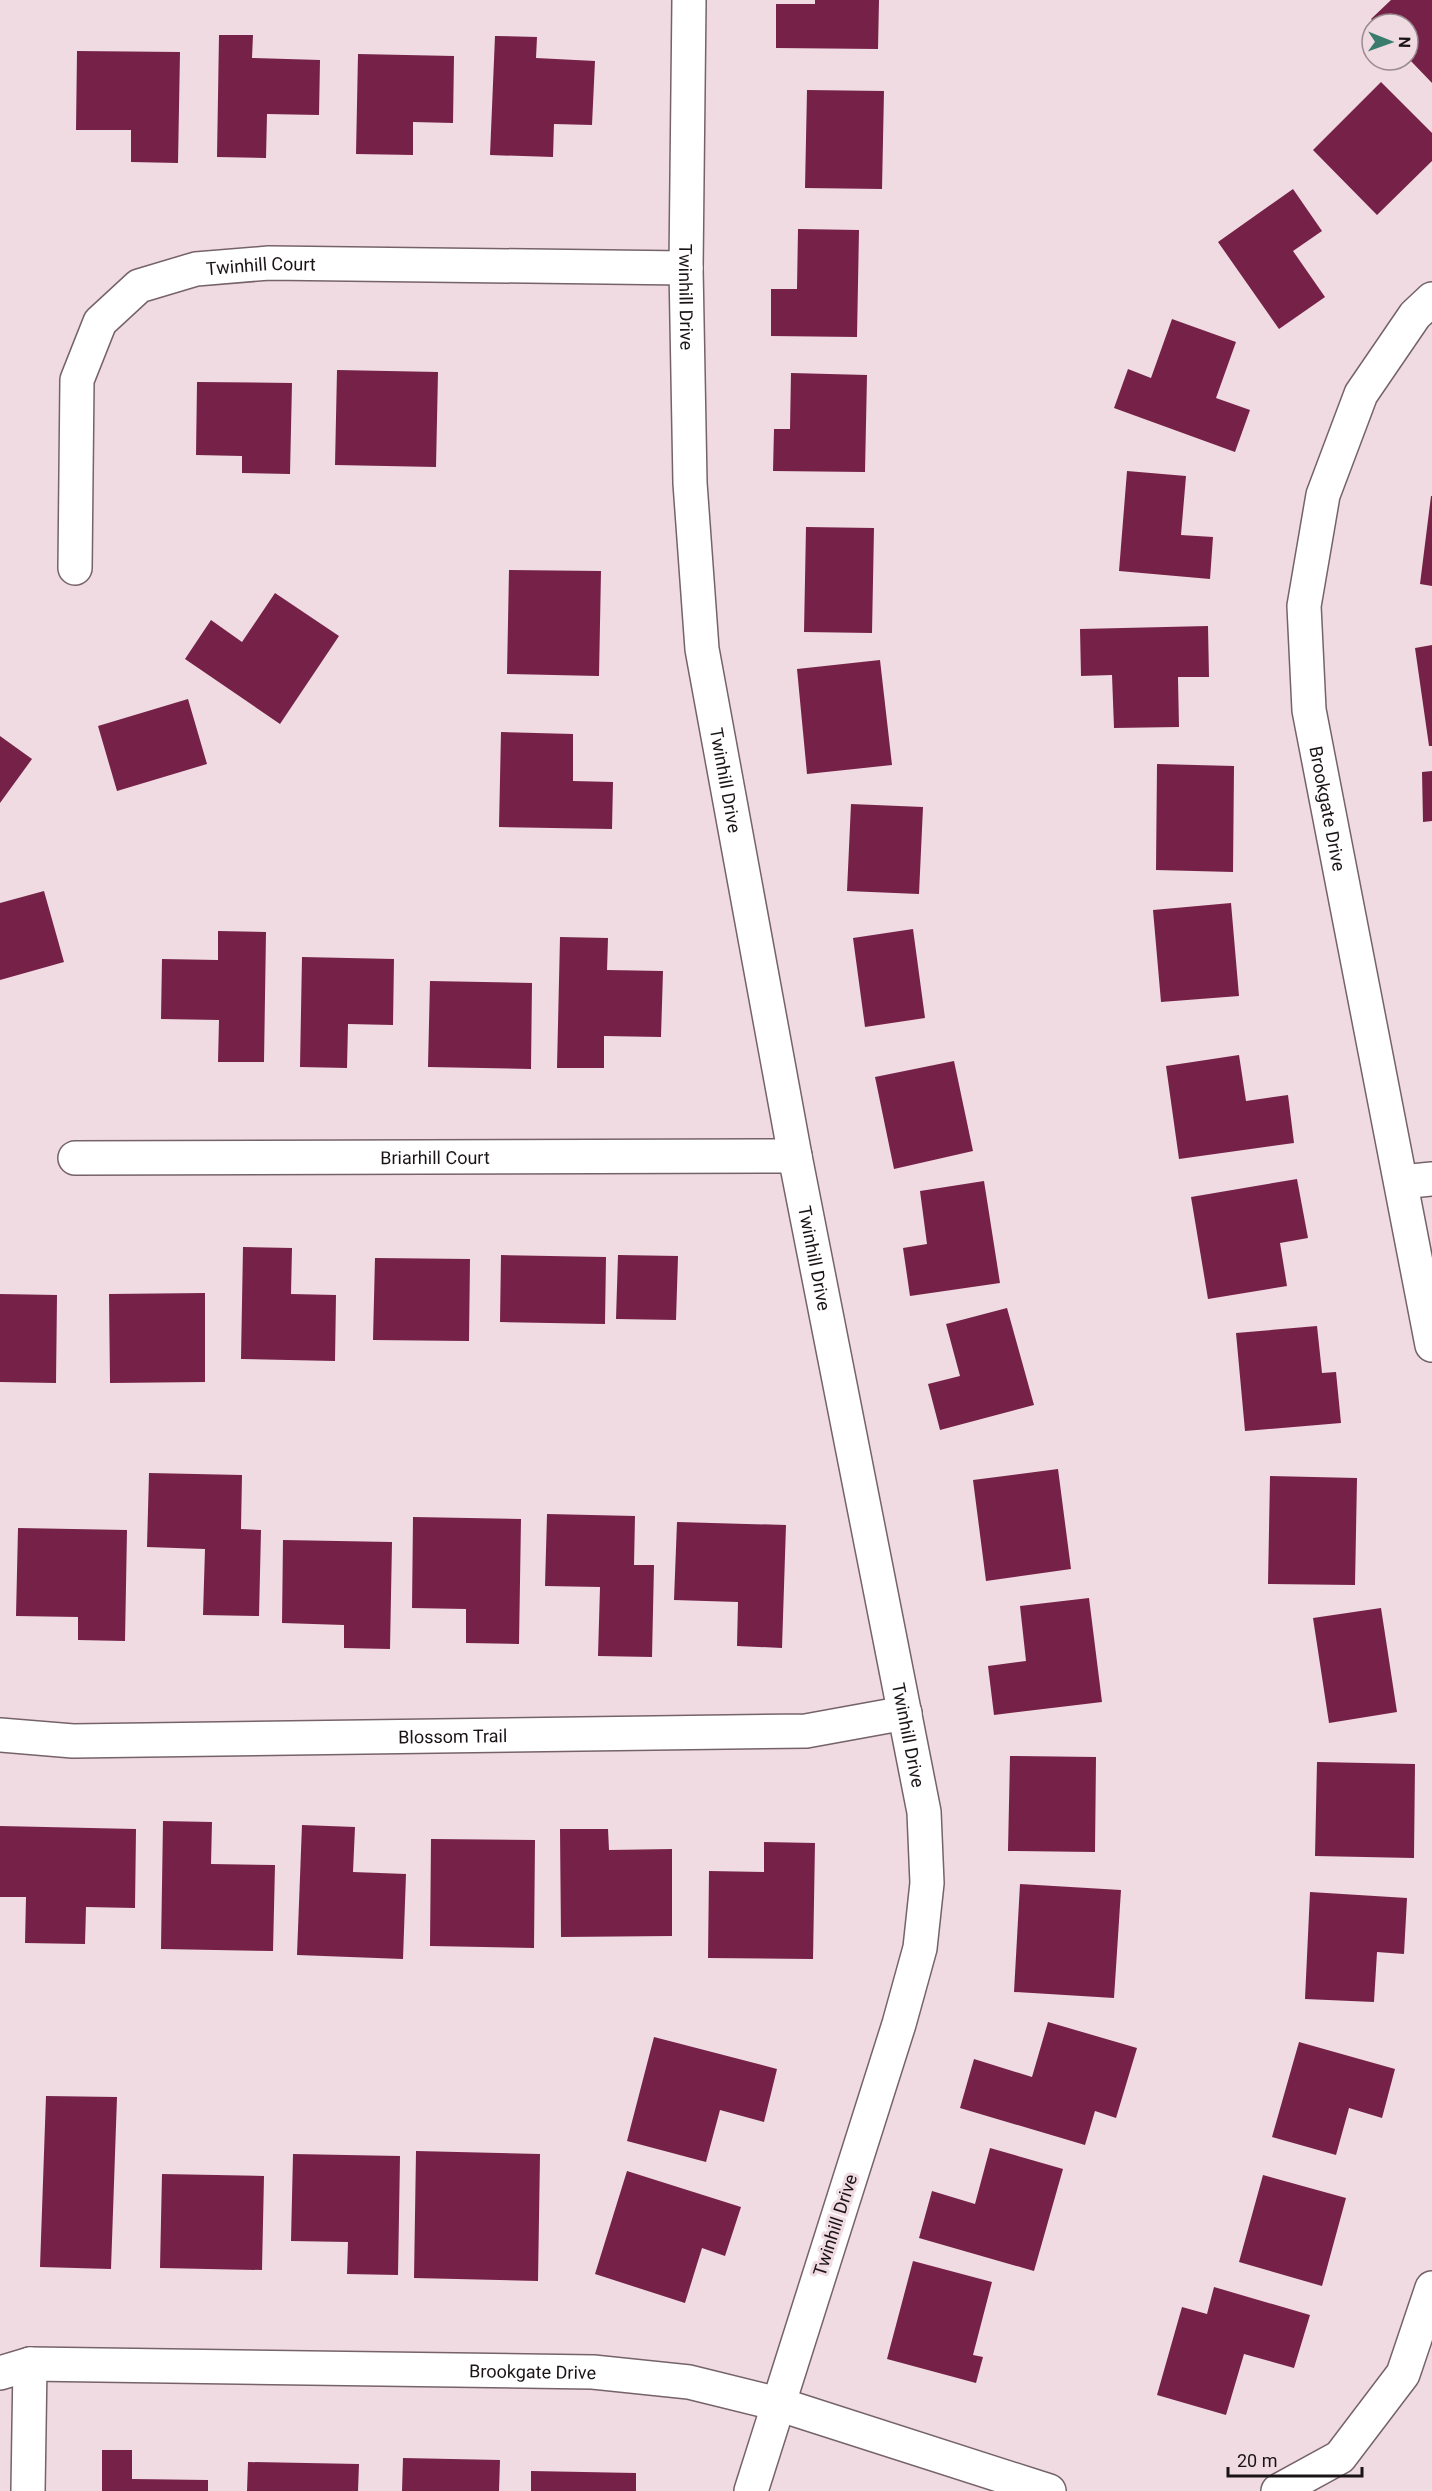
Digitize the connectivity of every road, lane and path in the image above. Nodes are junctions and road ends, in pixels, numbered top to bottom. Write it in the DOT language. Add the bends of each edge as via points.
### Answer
graph roads {
  1 [pos="689,0"];
  2 [pos="686,268"];
  3 [pos="1432,299"];
  4 [pos="75,568"];
  5 [pos="795,1156"];
  6 [pos="75,1158"];
  7 [pos="1417,1181"];
  8 [pos="1432,1345"];
  9 [pos="905,1713"];
  10 [pos="0,1735"];
  11 [pos="1432,2288"];
  12 [pos="15,2368"];
  13 [pos="778,2404"];
  14 [pos="28,2491"];
  15 [pos="752,2491"];
  16 [pos="1049,2491"];
  17 [pos="1278,2491"];
  1 -- 2 [label="street, Twinhill Drive"];
  2 -- 4 [label="street, Twinhill Court" via="269,263 196,269 140,286 100,322 77,380"];
  2 -- 5 [label="street, Twinhill Drive" via="690,483 702,649"];
  3 -- 7 [label="street, Brookgate Drive" via="1415,315 1361,394 1323,495 1304,606 1309,710"];
  5 -- 6 [label="street, Briarhill Court"];
  5 -- 9 [label="street, Twinhill Drive"];
  7 -- 8 [label="street, Brookgate Drive"];
  9 -- 10 [label="street, Blossom Trail" via="806,1731 73,1741"];
  9 -- 13 [label="street, Twinhill Drive" via="924,1812 927,1882 920,1947"];
  11 -- 17 [label="street" via="1403,2374 1340,2457"];
  12 -- 13 [label="street, Brookgate Drive" via="593,2372 689,2382"];
  12 -- 14 [label="street"];
  13 -- 15 [label="street, Twinhill Drive"];
  13 -- 16 [label="street, Brookgate Drive"];
}
